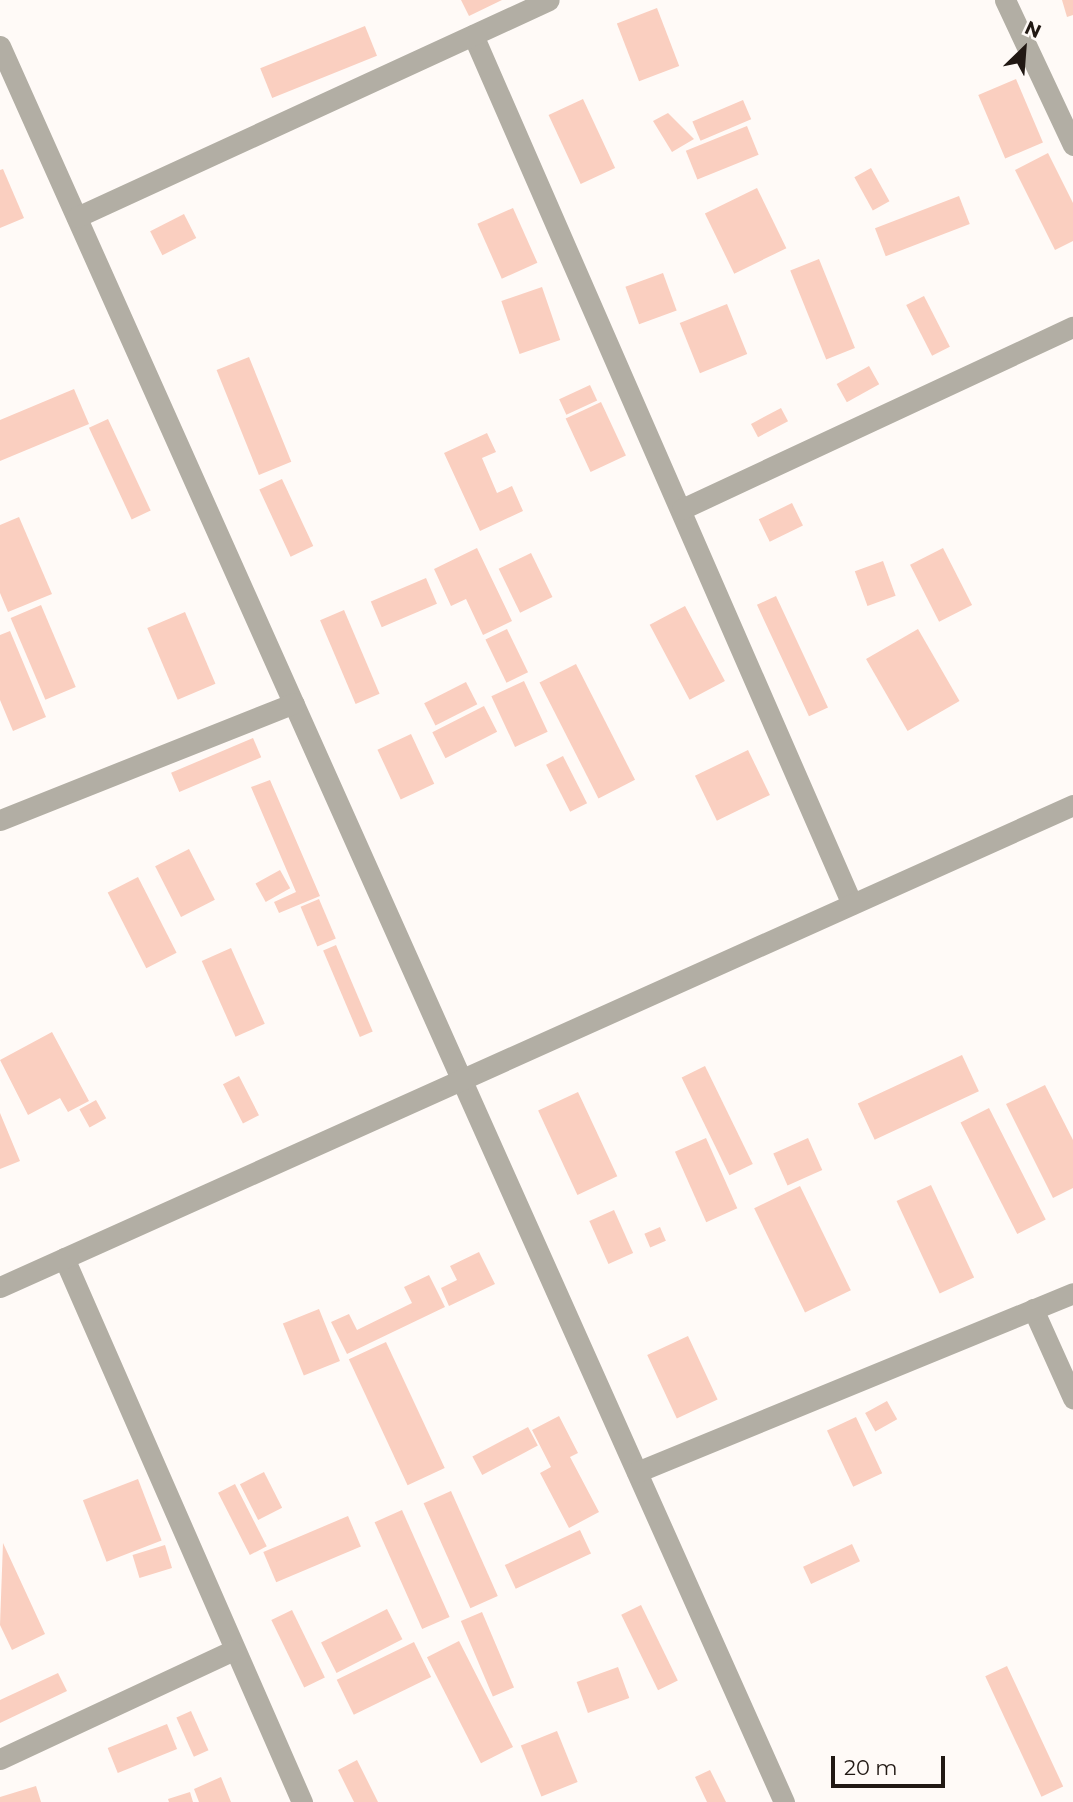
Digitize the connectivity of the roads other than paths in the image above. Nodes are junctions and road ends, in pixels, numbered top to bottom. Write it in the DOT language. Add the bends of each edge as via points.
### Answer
graph roads {
  1 [pos="549,0"];
  2 [pos="1005,0"];
  3 [pos="473,35"];
  4 [pos="0,46"];
  5 [pos="1073,145"];
  6 [pos="77,217"];
  7 [pos="1073,327"];
  8 [pos="682,509"];
  9 [pos="294,703"];
  10 [pos="1073,805"];
  11 [pos="0,820"];
  12 [pos="852,904"];
  13 [pos="460,1080"];
  14 [pos="64,1258"];
  15 [pos="0,1286"];
  16 [pos="1073,1293"];
  17 [pos="1033,1310"];
  18 [pos="1073,1398"];
  19 [pos="637,1472"];
  20 [pos="232,1651"];
  21 [pos="0,1759"];
  22 [pos="302,1802"];
  23 [pos="784,1802"];
  1 -- 3 [label="street"];
  2 -- 5 [label="street"];
  3 -- 6 [label="street"];
  3 -- 8 [label="street"];
  4 -- 6 [label="street"];
  6 -- 9 [label="street"];
  7 -- 8 [label="street"];
  8 -- 12 [label="street"];
  9 -- 11 [label="street"];
  9 -- 13 [label="street"];
  10 -- 12 [label="street"];
  12 -- 13 [label="street"];
  13 -- 14 [label="street"];
  13 -- 19 [label="street"];
  14 -- 15 [label="street"];
  14 -- 20 [label="street"];
  16 -- 17 [label="street"];
  17 -- 18 [label="street"];
  17 -- 19 [label="street"];
  19 -- 23 [label="street"];
  20 -- 21 [label="street"];
  20 -- 22 [label="street"];
}
